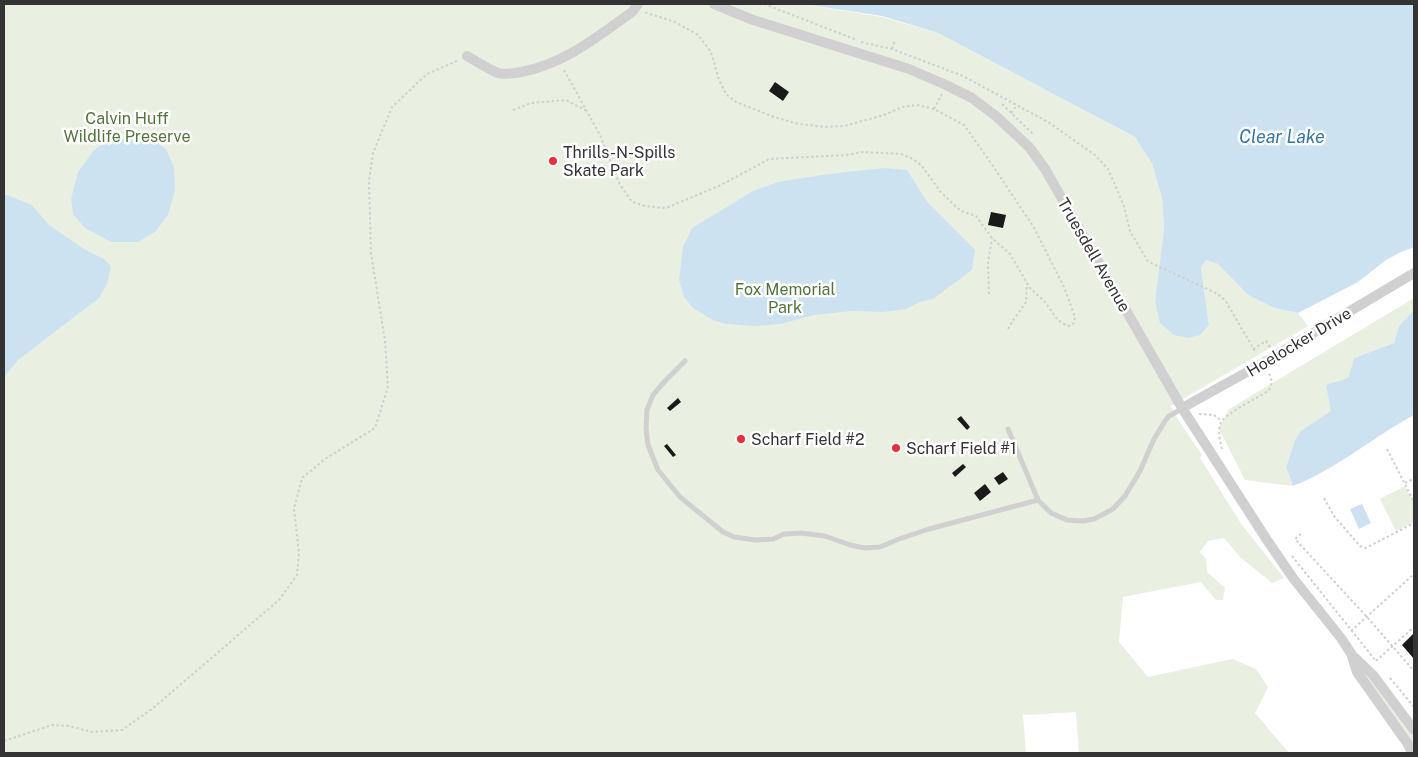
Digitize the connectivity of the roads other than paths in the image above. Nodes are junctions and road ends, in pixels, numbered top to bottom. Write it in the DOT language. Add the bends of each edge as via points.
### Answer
graph roads {
  1 [pos="719,5"];
  2 [pos="635,8"];
  3 [pos="467,56"];
  4 [pos="1414,273"];
  5 [pos="686,361"];
  6 [pos="1182,408"];
  7 [pos="1008,429"];
  8 [pos="1038,500"];
  9 [pos="1352,655"];
  10 [pos="1414,730"];
  11 [pos="1412,753"];
  1 -- 6 [label="street, Truesdell Avenue" via="753,20 910,69 972,98 997,117 1030,148 1045,169"];
  2 -- 3 [label="street" via="579,49 538,69 499,73"];
  4 -- 6 [label="street, Hoelocker Drive"];
  5 -- 8 [label="lane" via="653,395 647,410 648,445 658,470 680,497 722,532 734,537 773,539 784,534 801,533 825,536 865,548 880,547 929,529"];
  6 -- 8 [label="lane" via="1164,422 1140,471 1113,509 1083,522 1051,513"];
  6 -- 9 [label="street, Truesdell Avenue" via="1293,578"];
  7 -- 8 [label="lane"];
  9 -- 10 [label="street, Truesdell Avenue" via="1373,675"];
  9 -- 11 [label="street, Truesdell Avenue" via="1357,672"];
}
